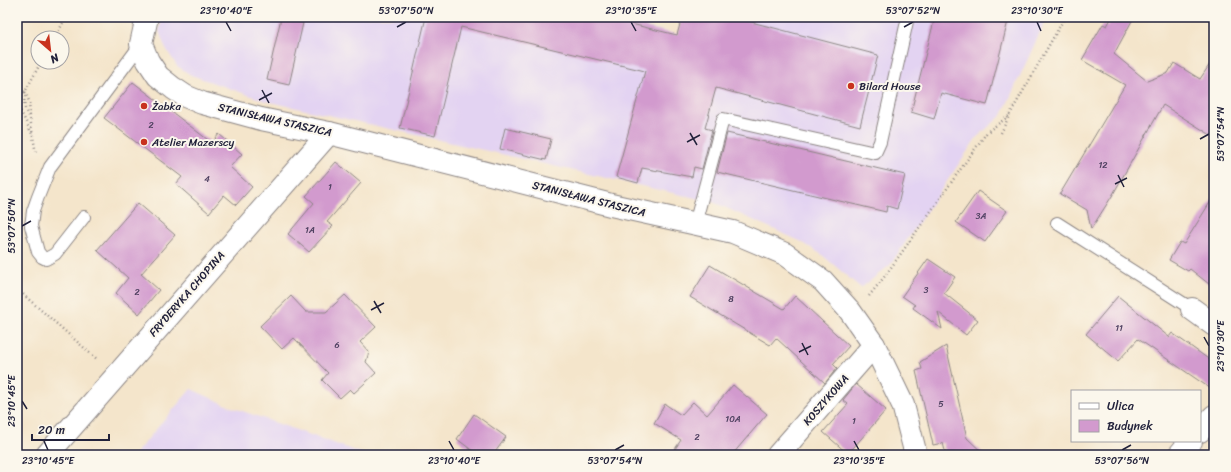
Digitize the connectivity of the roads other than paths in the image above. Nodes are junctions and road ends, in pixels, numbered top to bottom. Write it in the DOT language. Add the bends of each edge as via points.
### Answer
graph roads {
  1 [pos="147,17"];
  2 [pos="908,17"];
  3 [pos="141,44"];
  4 [pos="329,133"];
  5 [pos="84,217"];
  6 [pos="1057,223"];
  7 [pos="695,224"];
  8 [pos="1192,309"];
  9 [pos="1214,325"];
  10 [pos="874,345"];
  11 [pos="1214,416"];
  12 [pos="1201,430"];
  13 [pos="1190,442"];
  14 [pos="46,455"];
  15 [pos="778,455"];
  16 [pos="916,455"];
  17 [pos="1179,455"];
  1 -- 3 [label="street"];
  2 -- 7 [label="lane" via="880,142 875,154 723,119"];
  3 -- 4 [label="street, STANISŁAWA STASZICA" via="158,76 186,96 202,103 261,119"];
  3 -- 5 [label="lane" via="50,167 33,211 31,226 38,252 42,257 46,259 55,254"];
  4 -- 7 [label="street, STANISŁAWA STASZICA"];
  4 -- 14 [label="street, FRYDERYKA CHOPINA"];
  6 -- 8 [label="lane"];
  7 -- 10 [label="street, STANISŁAWA STASZICA" via="733,232 785,254 823,281 850,310"];
  8 -- 9 [label="street"];
  10 -- 15 [label="street, KOSZYKOWA"];
  10 -- 16 [label="street, STANISŁAWA STASZICA" via="903,404"];
  11 -- 12 [label="street"];
  13 -- 17 [label="street"];
}
